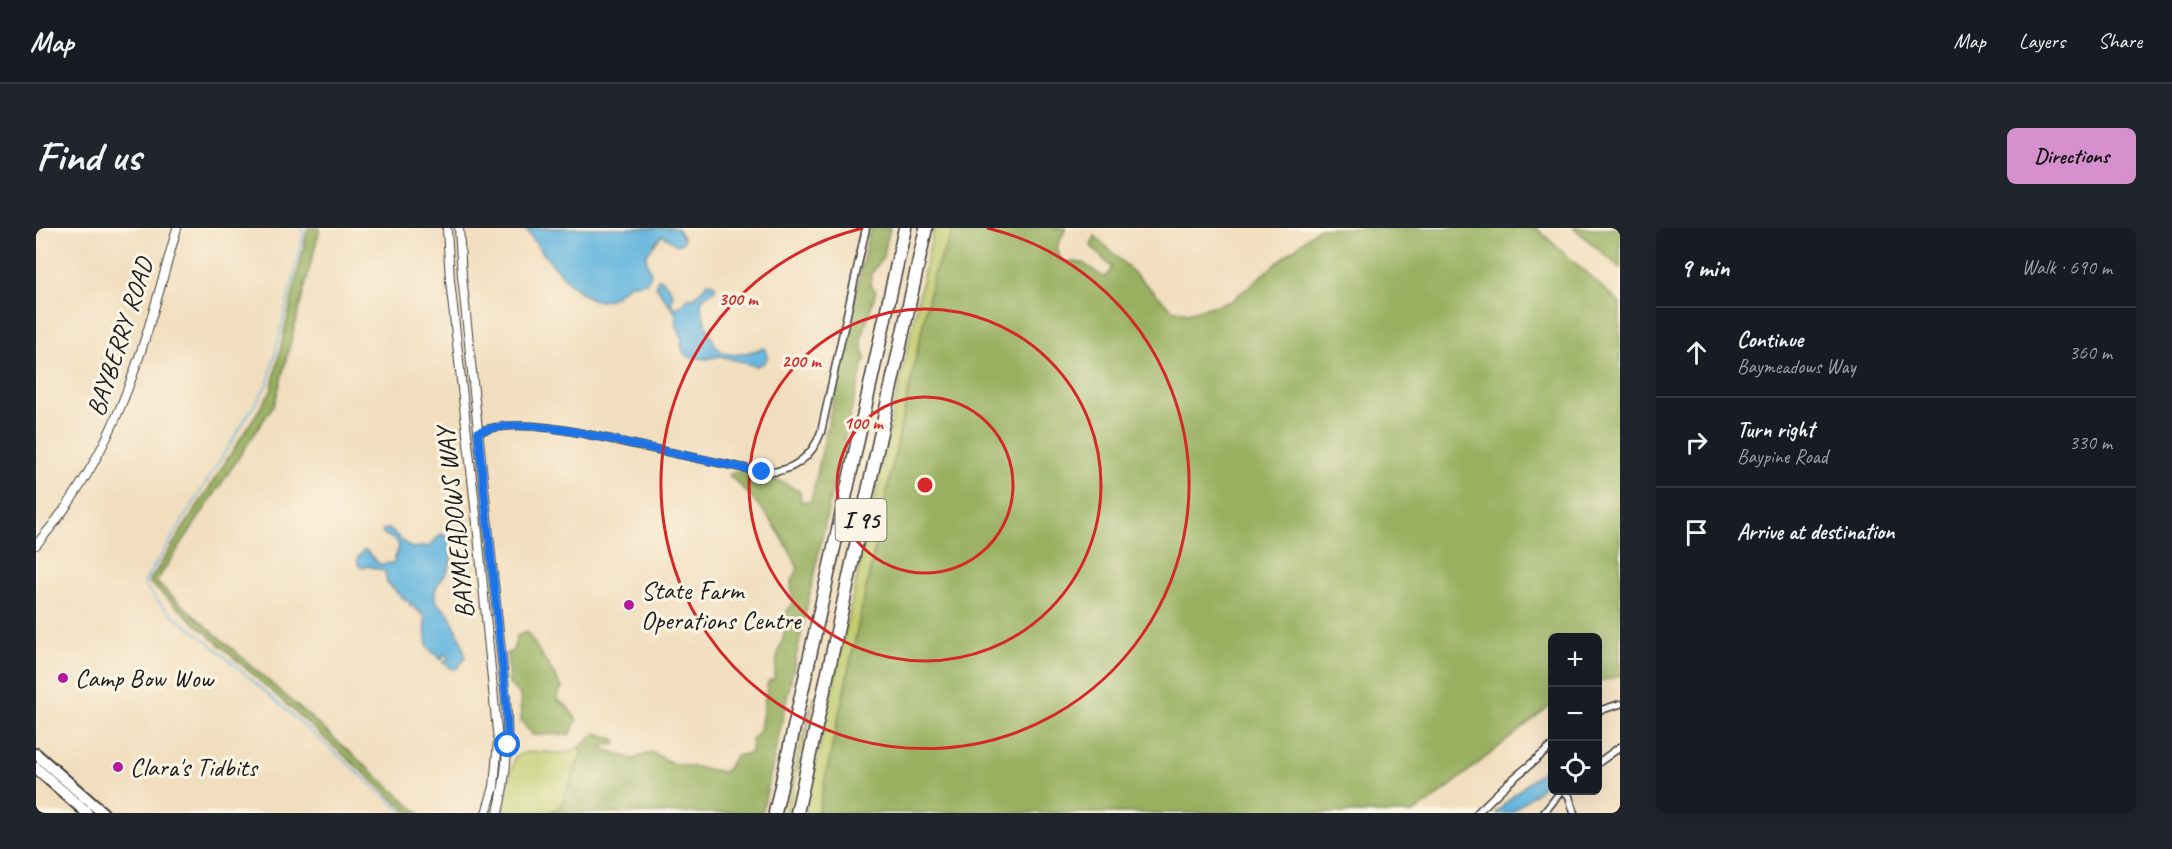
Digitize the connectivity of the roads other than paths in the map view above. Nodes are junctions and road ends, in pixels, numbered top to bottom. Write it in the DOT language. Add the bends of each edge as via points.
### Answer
graph roads {
  1 [pos="177,228"];
  2 [pos="447,228"];
  3 [pos="459,228"];
  4 [pos="866,228"];
  5 [pos="905,228"];
  6 [pos="926,228"];
  7 [pos="478,432"];
  8 [pos="36,545"];
  9 [pos="1620,704"];
  10 [pos="1602,710"];
  11 [pos="1620,747"];
  12 [pos="1548,749"];
  13 [pos="36,754"];
  14 [pos="1602,760"];
  15 [pos="36,768"];
  16 [pos="1559,795"];
  17 [pos="1568,795"];
  18 [pos="87,813"];
  19 [pos="103,813"];
  20 [pos="486,813"];
  21 [pos="498,813"];
  22 [pos="776,813"];
  23 [pos="797,813"];
  24 [pos="1477,813"];
  25 [pos="1544,813"];
  26 [pos="1574,813"];
  1 -- 8 [label="street, BAYBERRY ROAD" via="121,410 77,490"];
  2 -- 20 [label="street, BAYMEADOWS WAY" via="498,741 494,787"];
  3 -- 7 [label="street, BAYMEADOWS WAY"];
  4 -- 7 [label="street" via="820,432 814,447 796,465 762,472 540,427 507,426"];
  5 -- 22 [label="highway, I 95"];
  6 -- 23 [label="highway, I 95"];
  7 -- 21 [label="street, BAYMEADOWS WAY" via="509,740"];
  9 -- 10 [label="street"];
  11 -- 14 [label="street"];
  12 -- 24 [label="street"];
  13 -- 19 [label="main road"];
  15 -- 18 [label="main road"];
  16 -- 25 [label="street"];
  17 -- 26 [label="street"];
}
